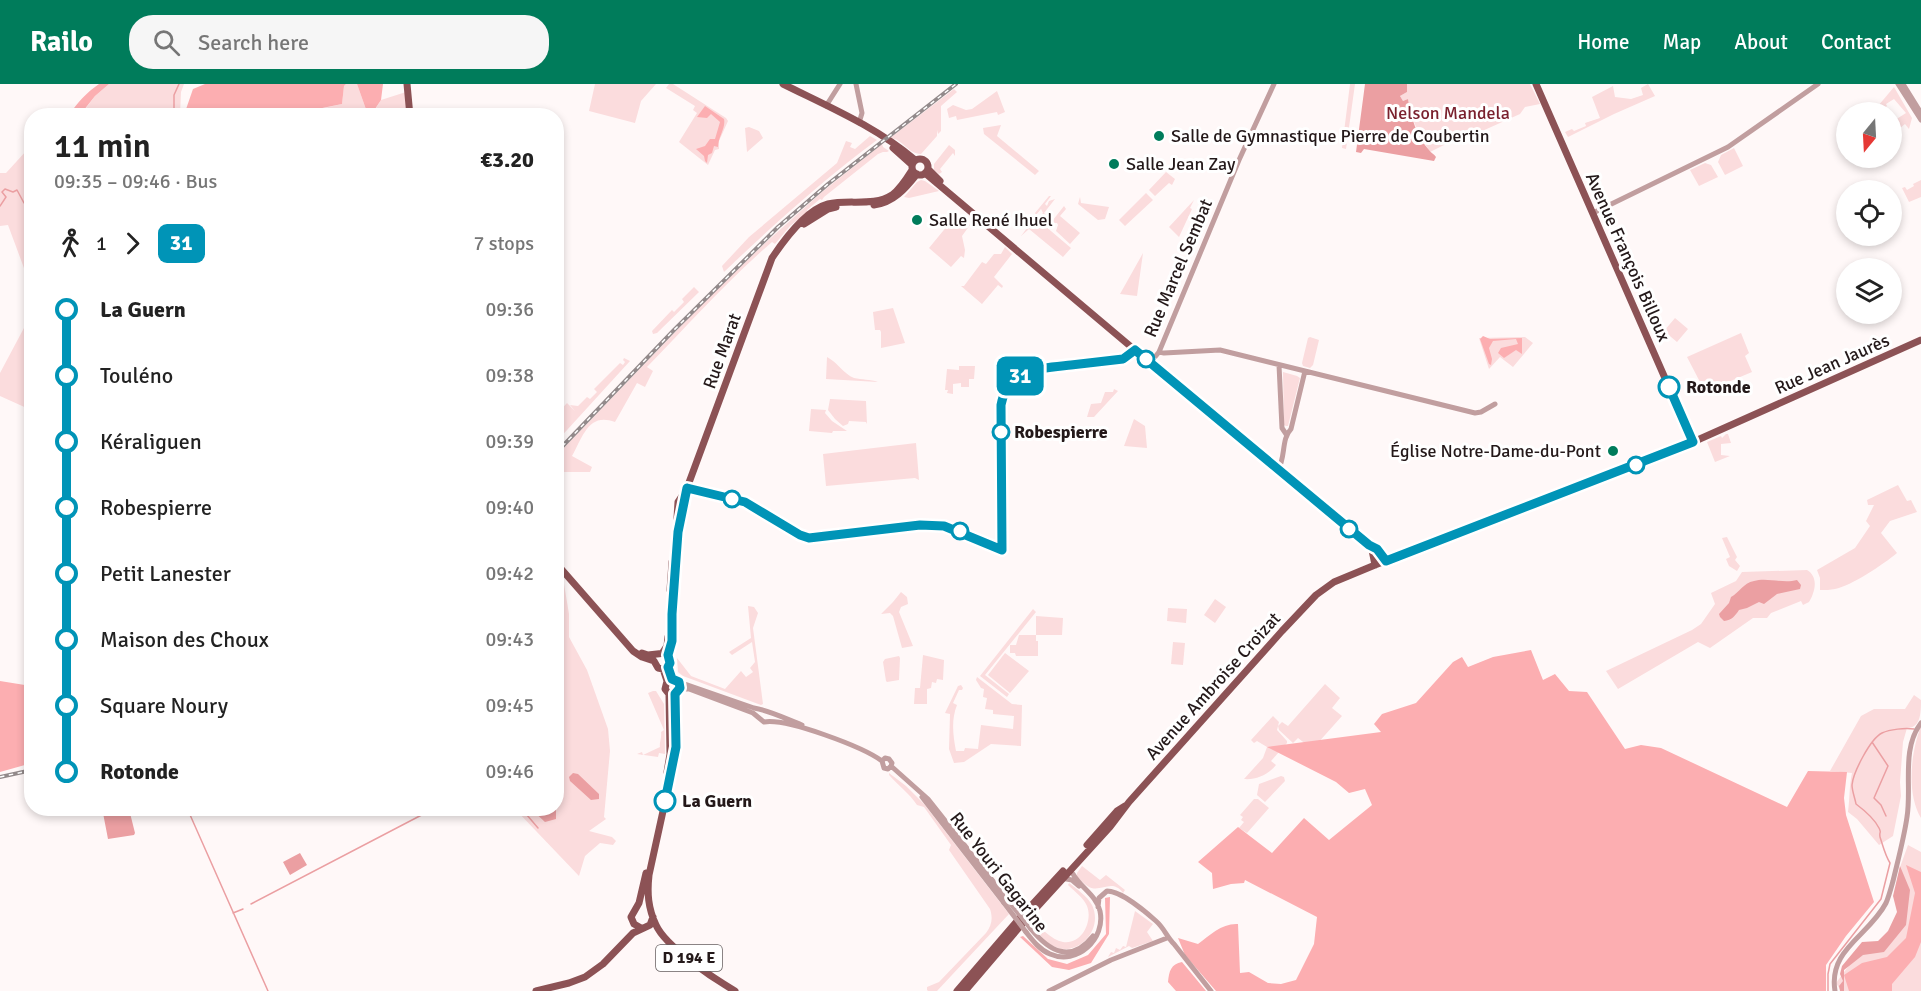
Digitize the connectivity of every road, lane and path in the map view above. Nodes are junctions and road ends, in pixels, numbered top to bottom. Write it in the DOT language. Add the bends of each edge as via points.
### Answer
graph roads {
  1 [pos="407,84"];
  2 [pos="783,84"];
  3 [pos="840,84"];
  4 [pos="856,84"];
  5 [pos="1274,84"];
  6 [pos="1536,84"];
  7 [pos="1818,84"];
  8 [pos="1901,84"];
  9 [pos="826,106"];
  10 [pos="409,108"];
  11 [pos="1921,113"];
  12 [pos="1921,120"];
  13 [pos="859,123"];
  14 [pos="918,169"];
  15 [pos="1593,213"];
  16 [pos="1164,340"];
  17 [pos="1921,340"];
  18 [pos="1136,349"];
  19 [pos="1159,352"];
  20 [pos="1175,352"];
  21 [pos="1151,362"];
  22 [pos="1279,365"];
  23 [pos="1305,371"];
  24 [pos="1495,404"];
  25 [pos="1286,434"];
  26 [pos="1693,442"];
  27 [pos="1278,470"];
  28 [pos="1369,545"];
  29 [pos="1002,550"];
  30 [pos="1386,561"];
  31 [pos="1375,565"];
  32 [pos="564,572"];
  33 [pos="1321,590"];
  34 [pos="661,656"];
  35 [pos="665,668"];
  36 [pos="674,687"];
  37 [pos="763,710"];
  38 [pos="770,711"];
  39 [pos="759,717"];
  40 [pos="768,721"];
  41 [pos="1921,723"];
  42 [pos="822,735"];
  43 [pos="1068,873"];
  44 [pos="1094,898"];
  45 [pos="1131,902"];
  46 [pos="636,908"];
  47 [pos="652,914"];
  48 [pos="631,920"];
  49 [pos="643,928"];
  50 [pos="1028,930"];
  51 [pos="1167,938"];
  52 [pos="613,953"];
  53 [pos="966,987"];
  54 [pos="536,991"];
  55 [pos="732,991"];
  56 [pos="957,991"];
  57 [pos="1049,991"];
  58 [pos="1211,991"];
  59 [pos="1835,991"];
  1 -- 10 [label="main road"];
  2 -- 9 [label="main road"];
  3 -- 9 [label="street"];
  4 -- 13 [label="street" via="862,113"];
  5 -- 16 [label="street, Rue Marcel Sembat"];
  6 -- 15 [label="main road, Avenue François Billoux"];
  7 -- 15 [label="street" via="1728,147"];
  8 -- 11 [label="street"];
  8 -- 12 [label="street"];
  9 -- 13 [label="main road"];
  13 -- 14 [label="main road" via="888,141"];
  14 -- 18 [label="main road"];
  14 -- 34 [label="main road, Rue Marat" via="884,204 828,209 794,230 772,258 678,505 668,640"];
  15 -- 26 [label="main road, Avenue François Billoux"];
  16 -- 19 [label="street, Rue Marcel Sembat"];
  16 -- 20 [label="street"];
  17 -- 26 [label="main road, Rue Jean Jaurès"];
  18 -- 21 [label="main road"];
  18 -- 29 [label="street" via="1123,359 1032,370 1006,390 1001,405"];
  19 -- 20 [label="street"];
  19 -- 21 [label="street, Rue Marcel Sembat"];
  20 -- 22 [label="street" via="1220,350"];
  21 -- 27 [label="main road"];
  22 -- 23 [label="street"];
  22 -- 25 [label="street" via="1282,428"];
  23 -- 24 [label="street" via="1475,413"];
  23 -- 25 [label="street" via="1291,429"];
  25 -- 27 [label="street"];
  26 -- 30 [label="main road, Rue Jean Jaurès"];
  27 -- 28 [label="main road"];
  28 -- 30 [label="main road"];
  28 -- 31 [label="main road"];
  30 -- 31 [label="main road, Rue Jean Jaurès"];
  31 -- 33 [label="main road, Rue Jean Jaurès"];
  32 -- 34 [label="main road" via="633,651 642,657"];
  33 -- 43 [label="main road, Avenue Ambroise Croizat" via="1117,811"];
  34 -- 35 [label="main road, Rue Marat" via="670,663"];
  34 -- 35 [label="main road" via="656,666"];
  35 -- 36 [label="main road"];
  36 -- 37 [label="street"];
  36 -- 39 [label="street" via="689,689"];
  36 -- 46 [label="main road" via="670,753"];
  36 -- 47 [label="main road" via="676,747 649,875 647,894"];
  37 -- 38 [label="street"];
  37 -- 39 [label="street"];
  38 -- 40 [label="street"];
  38 -- 42 [label="street"];
  39 -- 40 [label="street"];
  40 -- 42 [label="street"];
  41 -- 59 [label="street" via="1912,742 1907,819 1886,903 1837,963"];
  42 -- 50 [label="street, Rue Youri Gagarine, bridge" via="868,752 882,761 884,768 891,766 916,788"];
  43 -- 44 [label="street"];
  43 -- 53 [label="main road, Avenue Ambroise Croizat"];
  44 -- 45 [label="street" via="1111,891"];
  44 -- 45 [label="street" via="1113,889"];
  44 -- 50 [label="street, Rue Youri Gagarine" via="1096,929 1092,938 1077,950 1052,949"];
  44 -- 50 [label="street, Rue Youri Gagarine" via="1101,922 1091,944 1079,954 1050,954"];
  45 -- 51 [label="street" via="1156,921"];
  46 -- 47 [label="main road" via="644,906"];
  46 -- 48 [label="main road"];
  47 -- 49 [label="main road" via="650,925"];
  47 -- 55 [label="main road, D 194 E" via="657,928 672,944"];
  48 -- 49 [label="main road"];
  48 -- 52 [label="main road"];
  49 -- 52 [label="main road"];
  49 -- 55 [label="main road, D 194 E"];
  51 -- 57 [label="street"];
  51 -- 58 [label="street"];
  52 -- 54 [label="main road" via="585,977"];
  53 -- 56 [label="main road, Avenue Ambroise Croizat"];
}
